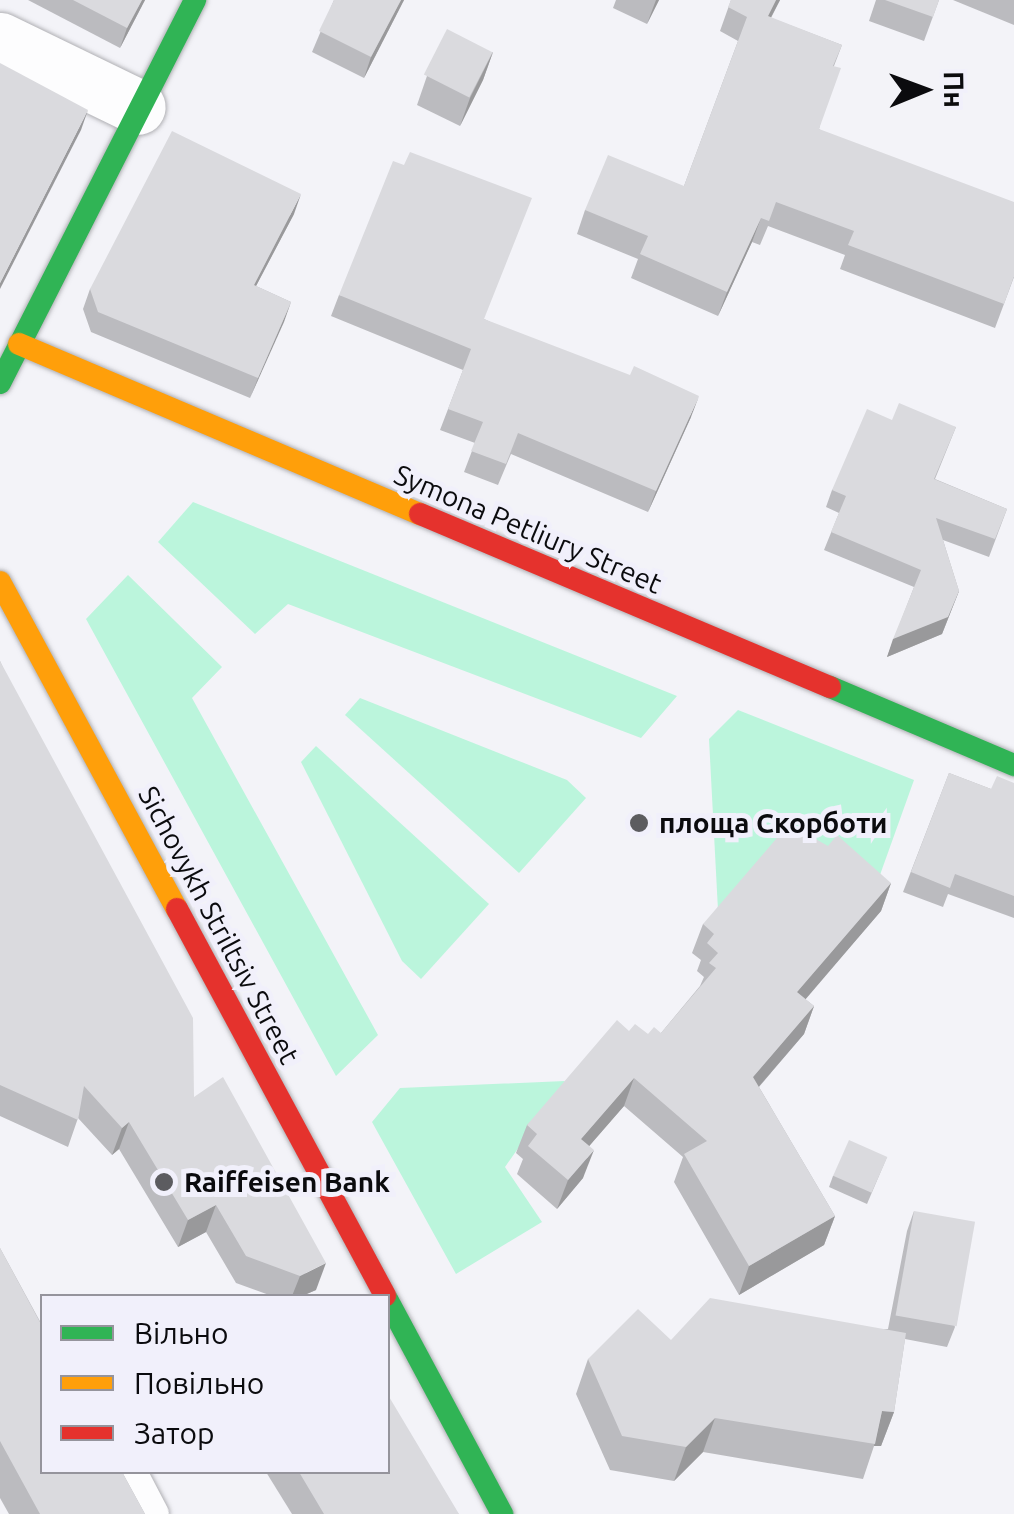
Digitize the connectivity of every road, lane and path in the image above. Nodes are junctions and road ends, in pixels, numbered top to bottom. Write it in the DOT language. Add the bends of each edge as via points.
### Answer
graph roads {
  1 [pos="195,0"];
  2 [pos="0,40"];
  3 [pos="138,107"];
  4 [pos="19,344"];
  5 [pos="0,384"];
  6 [pos="0,582"];
  7 [pos="1014,765"];
  8 [pos="383,1294"];
  9 [pos="390,1306"];
  10 [pos="134,1474"];
  11 [pos="156,1514"];
  12 [pos="502,1514"];
  1 -- 3 [label="street"];
  2 -- 3 [label="street"];
  3 -- 4 [label="street"];
  4 -- 5 [label="street"];
  4 -- 7 [label="street, Symona Petliury Street"];
  6 -- 8 [label="street, Sichovykh Striltsiv Street"];
  9 -- 12 [label="street, Sichovykh Striltsiv Street"];
  10 -- 11 [label="lane"];
}
